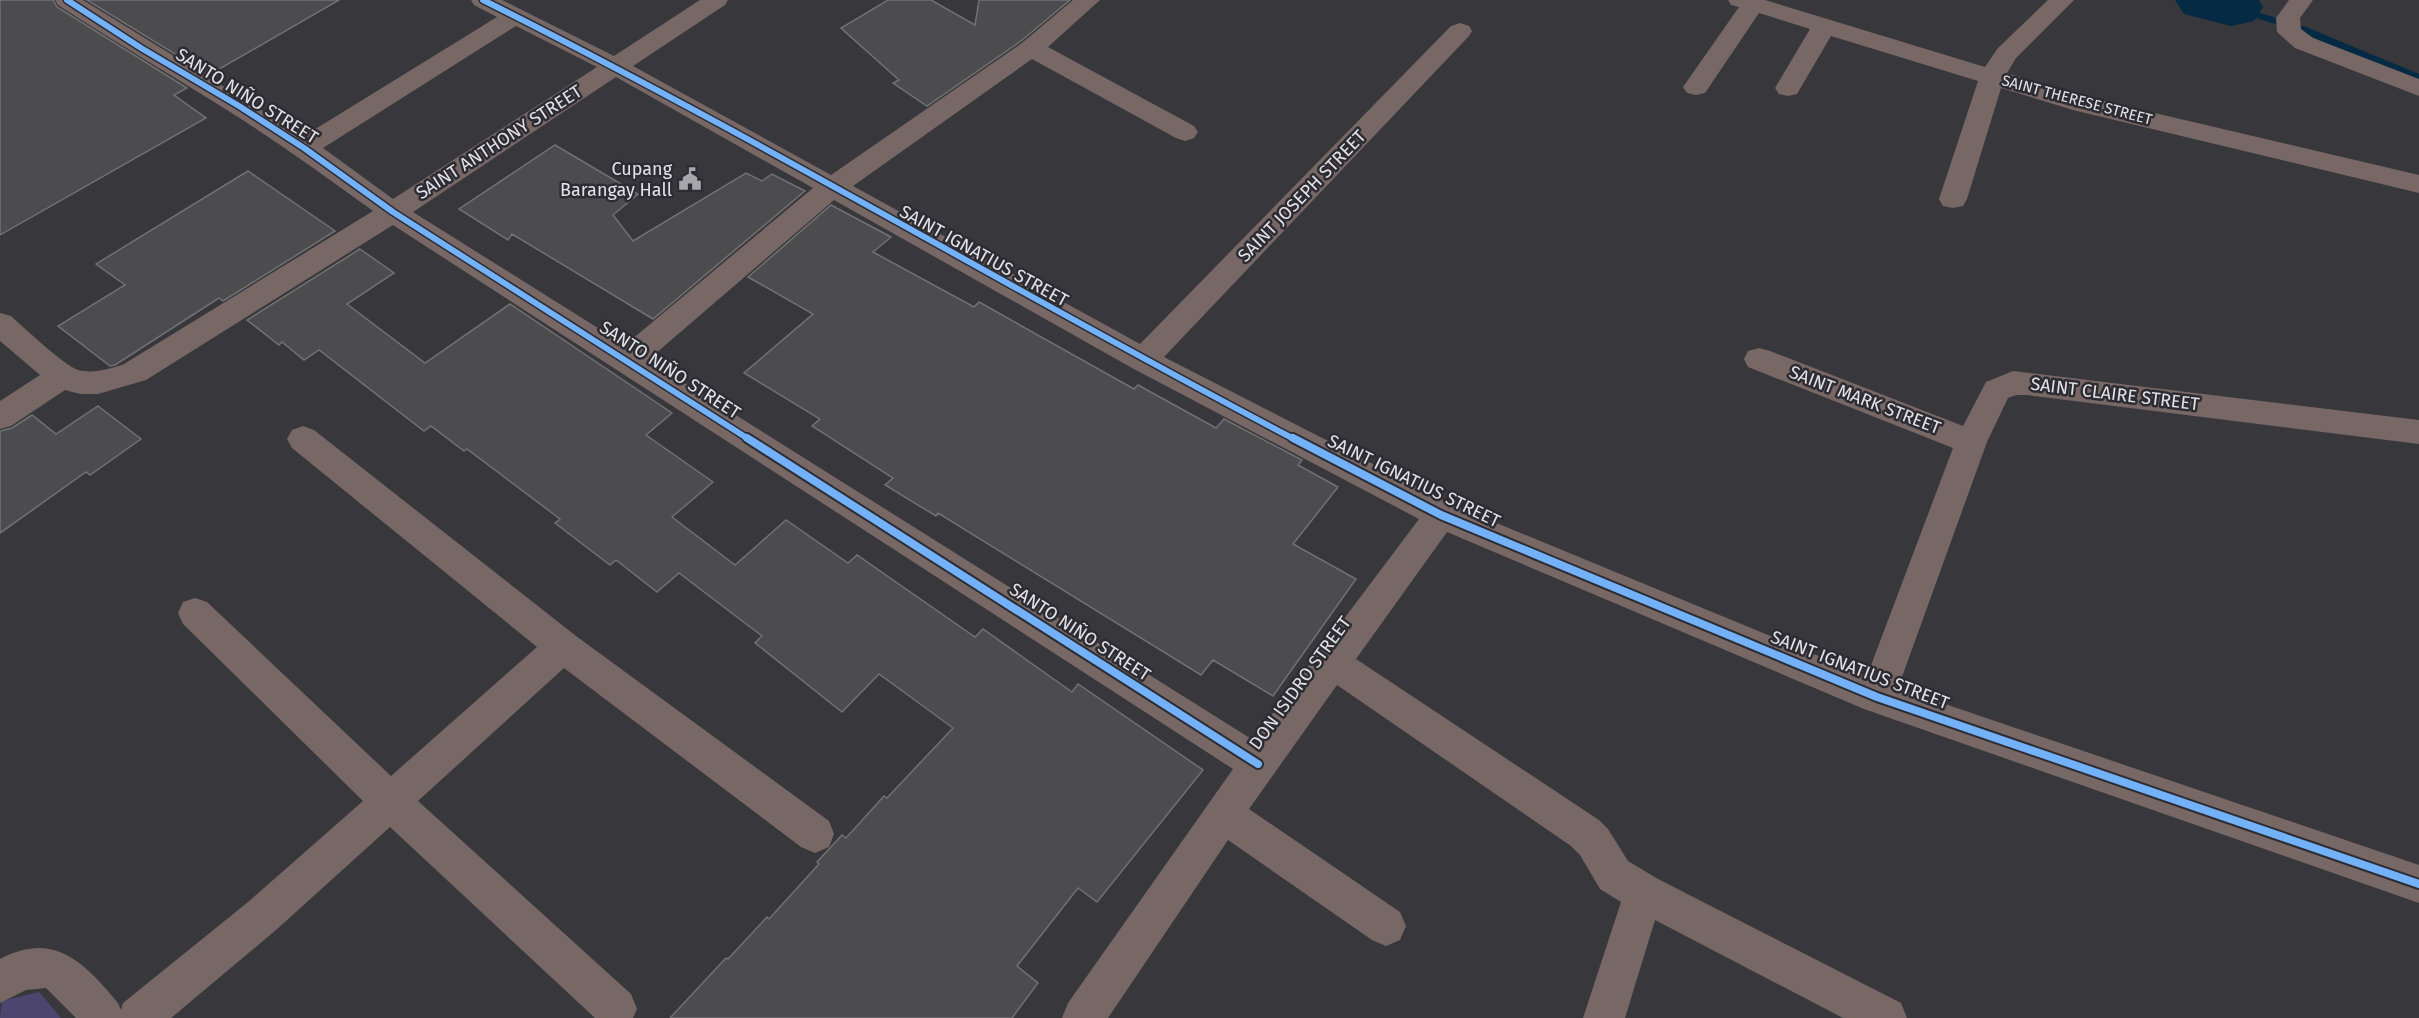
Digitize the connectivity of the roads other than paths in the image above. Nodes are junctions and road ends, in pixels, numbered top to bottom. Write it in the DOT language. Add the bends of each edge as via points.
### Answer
graph roads {
  1 [pos="67,0"];
  2 [pos="483,0"];
  3 [pos="716,0"];
  4 [pos="1088,0"];
  5 [pos="2062,0"];
  6 [pos="1746,2"];
  7 [pos="514,17"];
  8 [pos="2293,17"];
  9 [pos="1824,26"];
  10 [pos="1460,31"];
  11 [pos="1030,48"];
  12 [pos="615,66"];
  13 [pos="1992,76"];
  14 [pos="1696,87"];
  15 [pos="1788,88"];
  16 [pos="2419,88"];
  17 [pos="1185,132"];
  18 [pos="304,148"];
  19 [pos="2419,184"];
  20 [pos="831,188"];
  21 [pos="1953,199"];
  22 [pos="393,212"];
  23 [pos="0,324"];
  24 [pos="1759,359"];
  25 [pos="628,360"];
  26 [pos="1143,360"];
  27 [pos="62,376"];
  28 [pos="0,417"];
  29 [pos="2419,432"];
  30 [pos="303,439"];
  31 [pos="1971,442"];
  32 [pos="1441,515"];
  33 [pos="195,613"];
  34 [pos="563,647"];
  35 [pos="1333,663"];
  36 [pos="1877,697"];
  37 [pos="1258,764"];
  38 [pos="390,801"];
  39 [pos="1224,814"];
  40 [pos="814,834"];
  41 [pos="2419,884"];
  42 [pos="1644,893"];
  43 [pos="1386,926"];
  44 [pos="0,982"];
  45 [pos="616,1009"];
  46 [pos="1874,1015"];
  47 [pos="103,1018"];
  48 [pos="138,1018"];
  49 [pos="1083,1018"];
  50 [pos="1604,1018"];
  1 -- 18 [label="street, SANTO NIÑO STREET"];
  2 -- 7 [label="street, SAINT IGNATIUS STREET"];
  3 -- 12 [label="street, SAINT ANTHONY STREET"];
  4 -- 11 [label="street"];
  5 -- 13 [label="street" via="2007,53"];
  6 -- 9 [label="street, SAINT THERESE STREET"];
  6 -- 14 [label="street"];
  7 -- 12 [label="street, SAINT IGNATIUS STREET"];
  7 -- 18 [label="street"];
  8 -- 16 [label="street" via="2304,43"];
  9 -- 13 [label="street, SAINT THERESE STREET"];
  9 -- 15 [label="street"];
  10 -- 26 [label="street, SAINT JOSEPH STREET"];
  11 -- 17 [label="street"];
  11 -- 20 [label="street"];
  12 -- 20 [label="street, SAINT IGNATIUS STREET"];
  12 -- 22 [label="street, SAINT ANTHONY STREET"];
  13 -- 19 [label="street, SAINT THERESE STREET" via="2073,102"];
  13 -- 21 [label="street"];
  18 -- 22 [label="street, SANTO NIÑO STREET"];
  20 -- 25 [label="street"];
  20 -- 26 [label="street, SAINT IGNATIUS STREET"];
  22 -- 25 [label="street, SANTO NIÑO STREET"];
  22 -- 27 [label="street, SAINT ANTHONY STREET" via="135,372 92,384"];
  23 -- 27 [label="street"];
  24 -- 31 [label="street, SAINT MARK STREET"];
  25 -- 37 [label="street, SANTO NIÑO STREET"];
  26 -- 32 [label="street, SAINT IGNATIUS STREET"];
  27 -- 28 [label="street"];
  29 -- 31 [label="street, SAINT CLAIRE STREET" via="2013,383 1997,390"];
  30 -- 34 [label="street"];
  31 -- 36 [label="street, SAINT CLAIRE STREET"];
  32 -- 35 [label="street, DON ISIDRO STREET"];
  32 -- 36 [label="street, SAINT IGNATIUS STREET"];
  33 -- 38 [label="street"];
  34 -- 38 [label="street"];
  34 -- 40 [label="street"];
  35 -- 37 [label="street, DON ISIDRO STREET"];
  35 -- 42 [label="street" via="1585,833 1614,875"];
  36 -- 41 [label="street, SAINT IGNATIUS STREET"];
  37 -- 39 [label="street, DON ISIDRO STREET"];
  38 -- 45 [label="street"];
  38 -- 48 [label="street" via="262,916"];
  39 -- 43 [label="street"];
  39 -- 49 [label="street, DON ISIDRO STREET"];
  42 -- 46 [label="street"];
  42 -- 50 [label="street"];
  44 -- 47 [label="street" via="36,968 54,969 68,976"];
}
